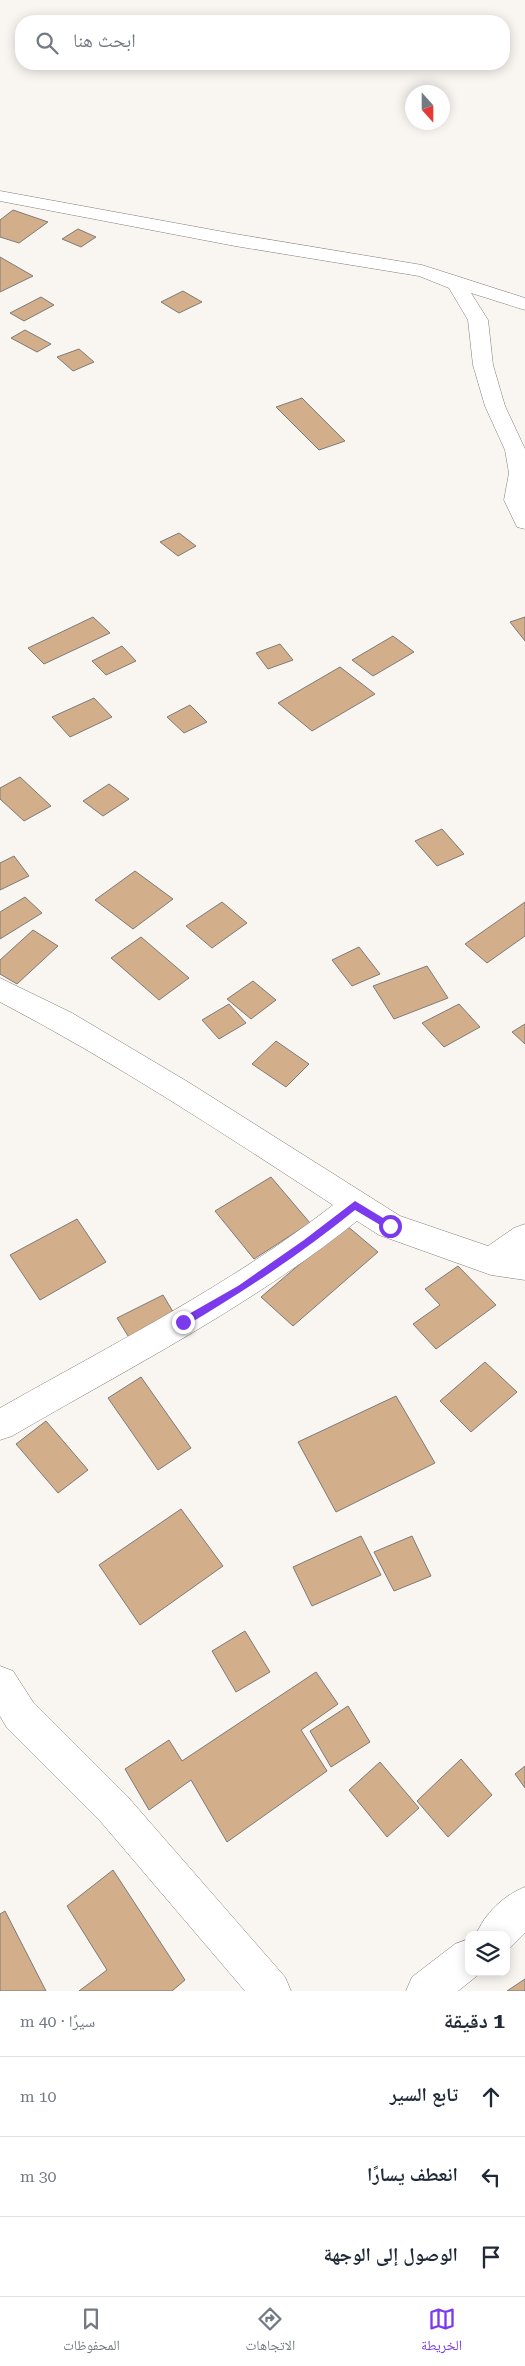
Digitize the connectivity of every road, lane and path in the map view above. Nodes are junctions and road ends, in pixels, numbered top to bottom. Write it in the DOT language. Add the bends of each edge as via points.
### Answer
graph roads {
  1 [pos="0,196"];
  2 [pos="422,271"];
  3 [pos="525,304"];
  4 [pos="525,522"];
  5 [pos="0,989"];
  6 [pos="355,1205"];
  7 [pos="525,1237"];
  8 [pos="491,1261"];
  9 [pos="525,1266"];
  10 [pos="0,1425"];
  11 [pos="0,1684"];
  12 [pos="525,1906"];
  13 [pos="499,1931"];
  14 [pos="465,1961"];
  15 [pos="271,1991"];
  16 [pos="426,1991"];
  1 -- 2 [label="street"];
  2 -- 3 [label="street"];
  2 -- 4 [label="street" via="456,284 478,320 483,365 495,406 515,450 520,473 515,500"];
  5 -- 6 [label="street" via="62,1021 178,1090"];
  6 -- 8 [label="street" via="390,1226"];
  6 -- 10 [label="street" via="241,1288"];
  7 -- 8 [label="street"];
  8 -- 9 [label="street"];
  11 -- 15 [label="street" via="20,1715 114,1809"];
  12 -- 13 [label="street"];
  14 -- 16 [label="street"];
}
